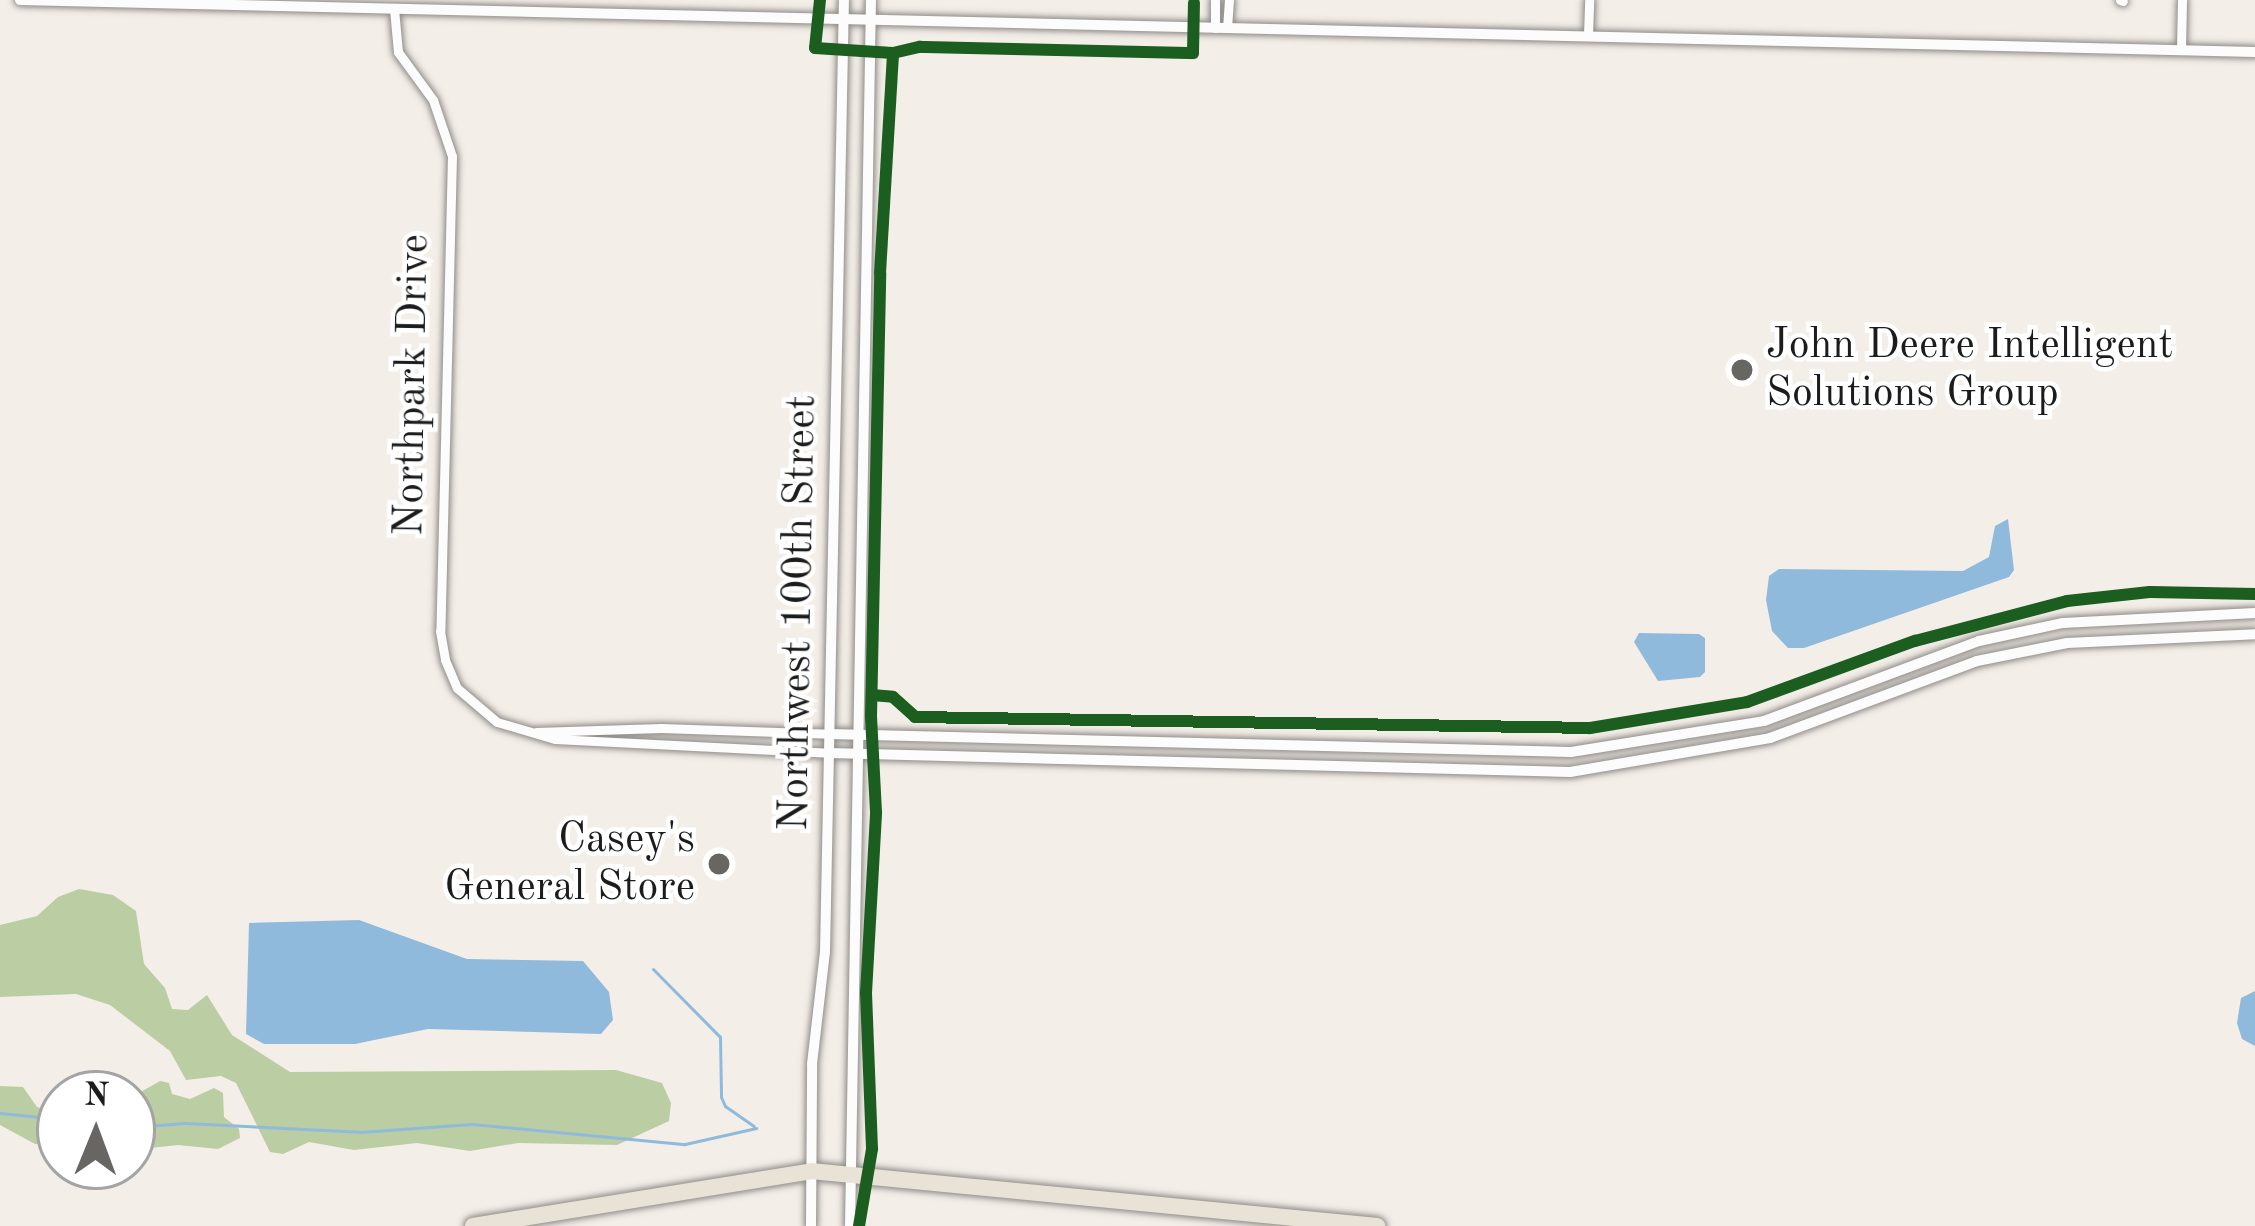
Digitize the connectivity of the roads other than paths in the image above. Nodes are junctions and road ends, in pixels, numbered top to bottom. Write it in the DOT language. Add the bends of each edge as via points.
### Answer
graph roads {
  1 [pos="20,0"];
  2 [pos="844,0"];
  3 [pos="871,0"];
  4 [pos="1215,0"];
  5 [pos="1229,0"];
  6 [pos="1589,0"];
  7 [pos="2182,0"];
  8 [pos="94,1"];
  9 [pos="394,9"];
  10 [pos="844,19"];
  11 [pos="871,20"];
  12 [pos="1221,28"];
  13 [pos="1588,35"];
  14 [pos="2181,50"];
  15 [pos="2255,52"];
  16 [pos="2255,613"];
  17 [pos="2063,623"];
  18 [pos="2255,634"];
  19 [pos="2067,643"];
  20 [pos="531,733"];
  21 [pos="830,734"];
  22 [pos="857,735"];
  23 [pos="1142,740"];
  24 [pos="1465,749"];
  25 [pos="829,753"];
  26 [pos="856,755"];
  27 [pos="1141,760"];
  28 [pos="1464,769"];
  29 [pos="811,1171"];
  30 [pos="851,1172"];
  31 [pos="473,1226"];
  32 [pos="811,1226"];
  33 [pos="850,1226"];
  34 [pos="1377,1226"];
  1 -- 8 [label="street"];
  2 -- 10 [label="street, Northwest 100th Street"];
  3 -- 11 [label="street, Northwest 100th Street"];
  4 -- 12 [label="street"];
  5 -- 12 [label="street"];
  6 -- 13 [label="street"];
  7 -- 14 [label="street"];
  8 -- 9 [label="street"];
  9 -- 10 [label="street"];
  9 -- 20 [label="street, Northpark Drive" via="398,52 433,100 452,156 441,647 469,701 496,722"];
  10 -- 11 [label="street"];
  10 -- 21 [label="street, Northwest 100th Street"];
  11 -- 12 [label="street"];
  11 -- 22 [label="street, Northwest 100th Street"];
  12 -- 13 [label="street"];
  13 -- 14 [label="street"];
  14 -- 15 [label="street"];
  16 -- 17 [label="street, Northpark Drive"];
  17 -- 19 [label="street"];
  17 -- 24 [label="street, Northpark Drive" via="1979,641 1764,721 1571,752"];
  18 -- 19 [label="street, Northpark Drive"];
  19 -- 28 [label="street, Northpark Drive" via="1977,661 1738,746 1570,772"];
  20 -- 21 [label="street, Northpark Drive"];
  20 -- 25 [label="street, Northpark Drive" via="660,748"];
  21 -- 22 [label="street, Northpark Drive"];
  21 -- 25 [label="street, Northwest 100th Street"];
  22 -- 23 [label="street, Northpark Drive"];
  22 -- 26 [label="street, Northwest 100th Street"];
  23 -- 24 [label="street, Northpark Drive"];
  23 -- 27 [label="street"];
  24 -- 28 [label="street"];
  25 -- 26 [label="street, Northpark Drive"];
  25 -- 29 [label="street, Northwest 100th Street"];
  26 -- 27 [label="street, Northpark Drive"];
  26 -- 30 [label="street, Northwest 100th Street"];
  27 -- 28 [label="street, Northpark Drive"];
  29 -- 30 [label="highway"];
  29 -- 31 [label="highway"];
  29 -- 32 [label="street, Northwest 100th Street"];
  30 -- 33 [label="street, Northwest 100th Street"];
  30 -- 34 [label="highway"];
}
